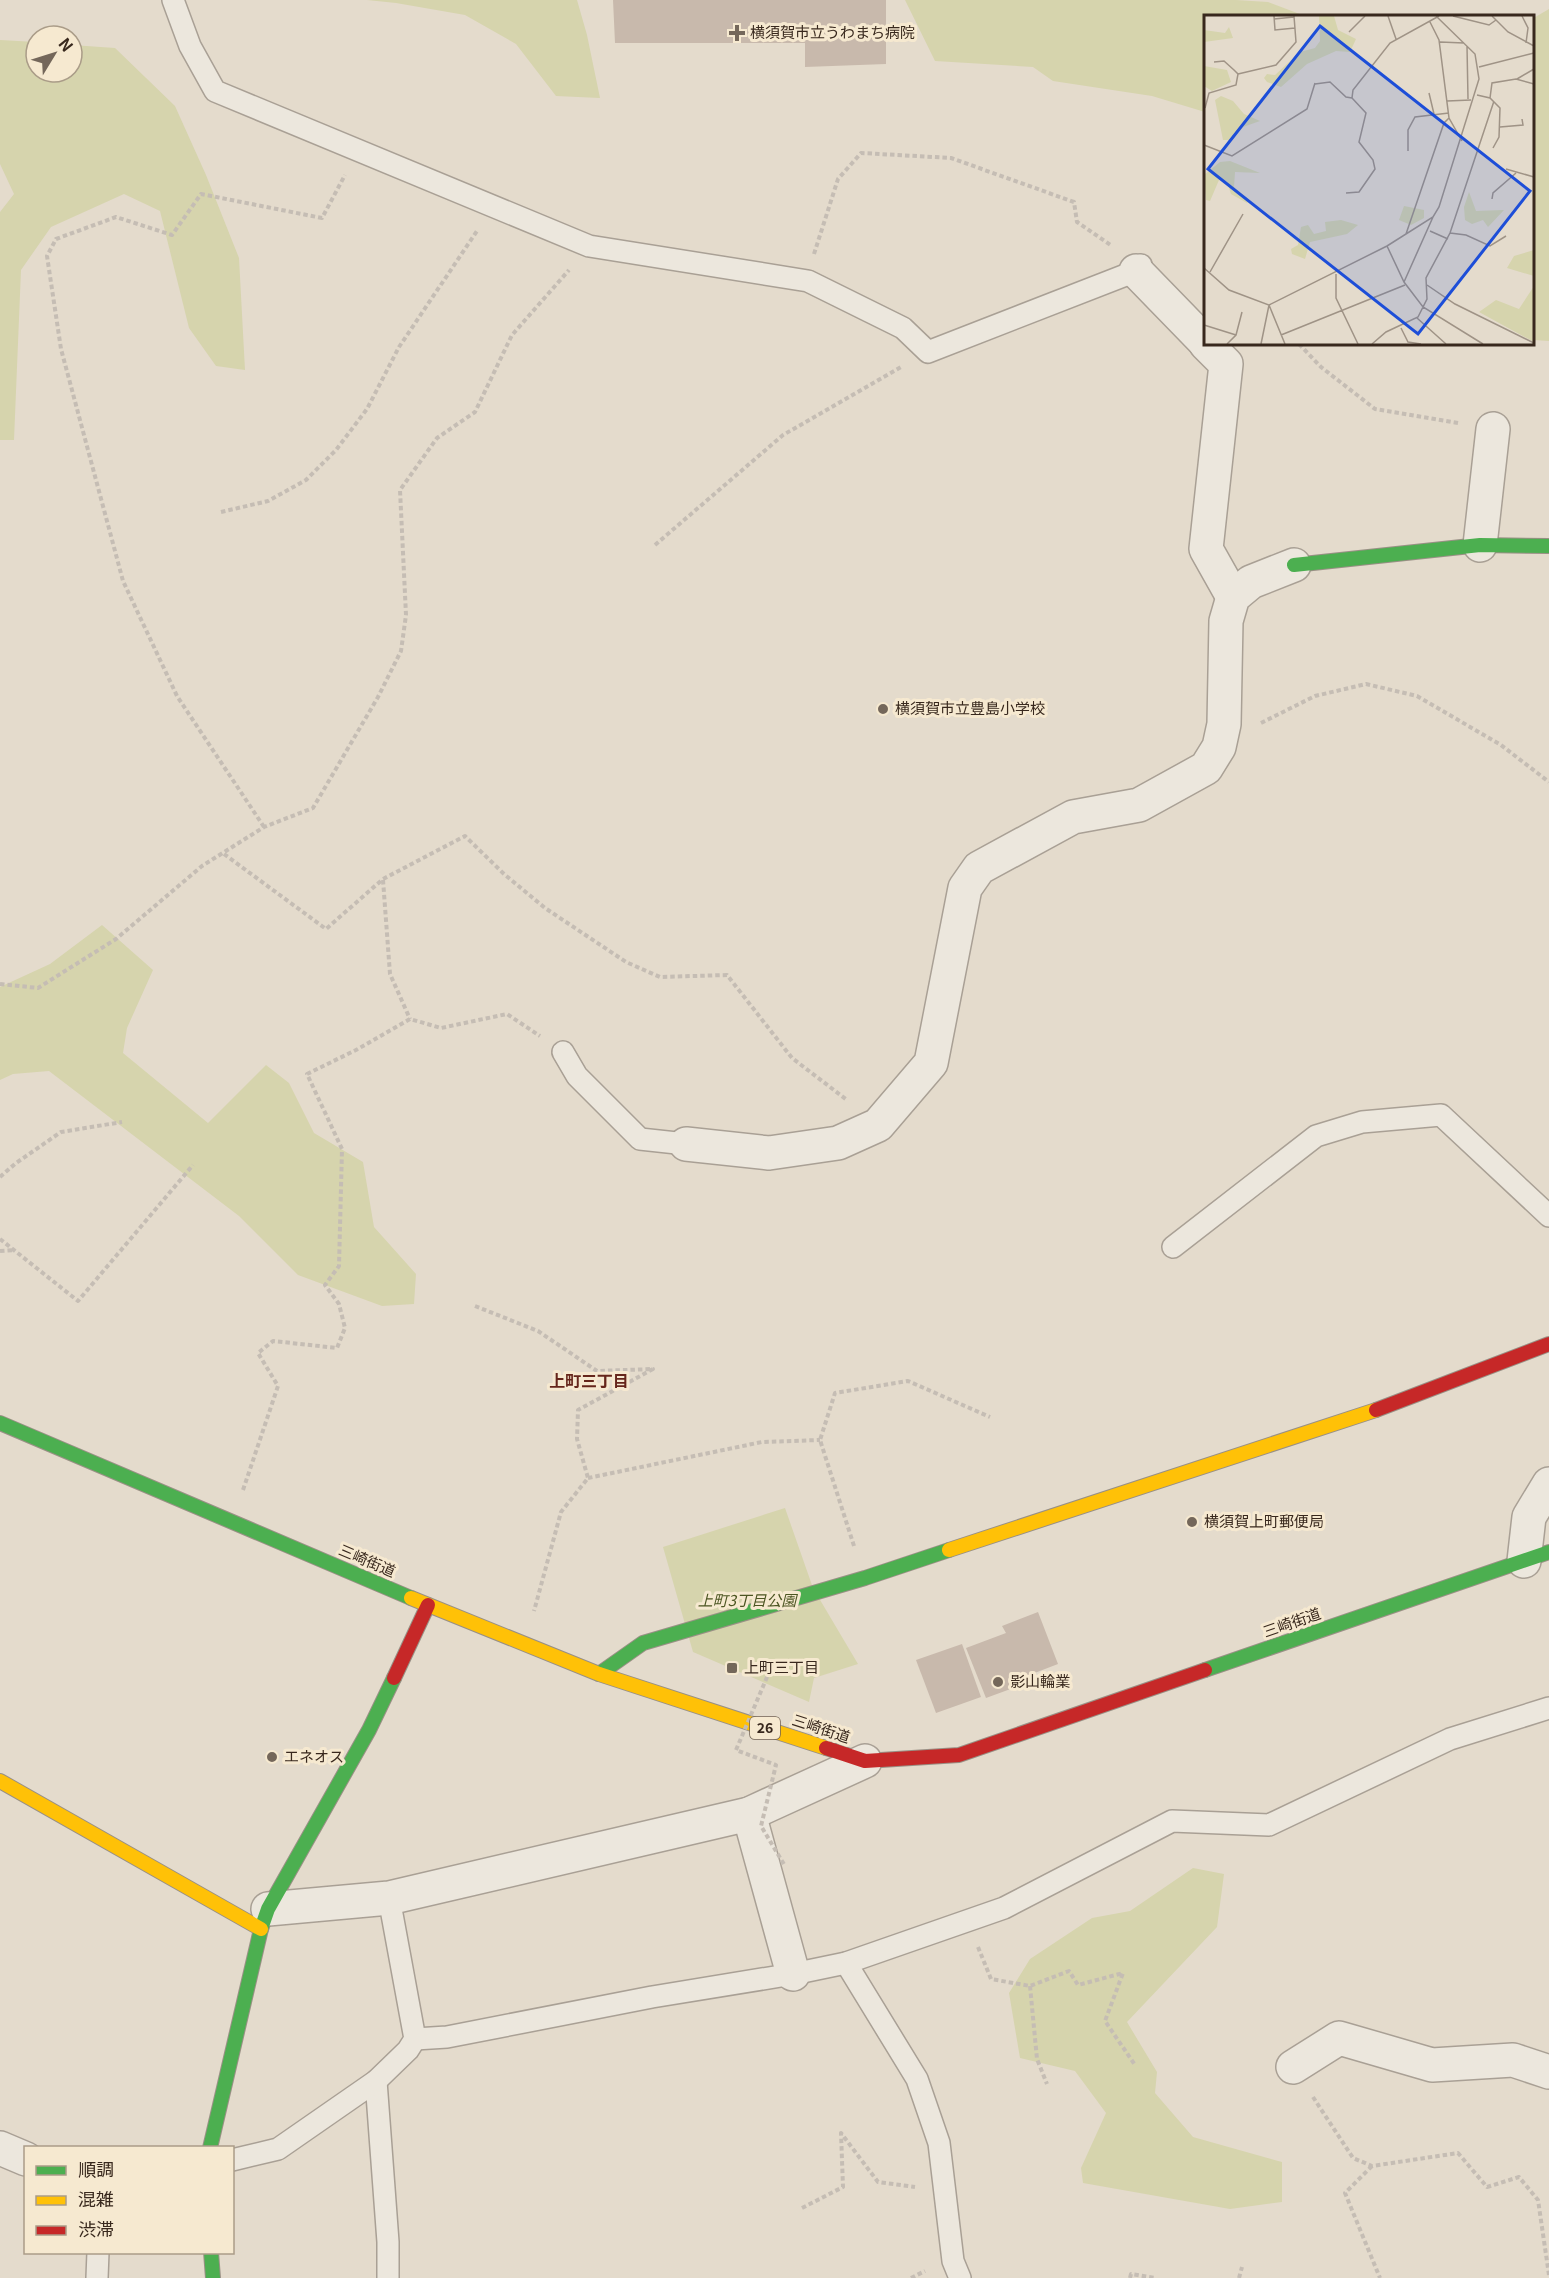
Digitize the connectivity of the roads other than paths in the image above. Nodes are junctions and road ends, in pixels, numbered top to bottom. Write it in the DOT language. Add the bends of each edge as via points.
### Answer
graph roads {
  1 [pos="173,0"];
  2 [pos="1138,268"];
  3 [pos="1204,341"];
  4 [pos="1208,345"];
  5 [pos="1493,429"];
  6 [pos="1480,544"];
  7 [pos="1549,546"];
  8 [pos="1294,565"];
  9 [pos="1233,597"];
  10 [pos="563,1052"];
  11 [pos="686,1144"];
  12 [pos="1549,1216"];
  13 [pos="1173,1247"];
  14 [pos="1549,1344"];
  15 [pos="0,1423"];
  16 [pos="1549,1484"];
  17 [pos="1536,1556"];
  18 [pos="428,1605"];
  19 [pos="598,1674"];
  20 [pos="1549,1708"];
  21 [pos="865,1761"];
  22 [pos="0,1781"];
  23 [pos="749,1814"];
  24 [pos="389,1898"];
  25 [pos="265,1919"];
  26 [pos="846,1963"];
  27 [pos="794,1974"];
  28 [pos="415,2039"];
  29 [pos="1293,2067"];
  30 [pos="1549,2072"];
  31 [pos="376,2081"];
  32 [pos="210,2146"];
  33 [pos="0,2148"];
  34 [pos="24,2158"];
  35 [pos="234,2160"];
  36 [pos="98,2254"];
  37 [pos="211,2254"];
  38 [pos="97,2278"];
  39 [pos="213,2278"];
  40 [pos="388,2278"];
  41 [pos="960,2278"];
  1 -- 2 [label="lane" via="190,46 215,91 589,246 808,281 903,327 928,352"];
  2 -- 3 [label="street"];
  4 -- 9 [label="street" via="1226,364 1206,549"];
  5 -- 6 [label="street"];
  6 -- 7 [label="street"];
  6 -- 8 [label="street"];
  8 -- 9 [label="street" via="1251,582"];
  9 -- 11 [label="street" via="1226,621 1224,724 1219,747 1206,768 1139,805 1073,817 979,868 964,888 931,1063 878,1125 838,1143 769,1153"];
  10 -- 11 [label="lane" via="577,1076 640,1139"];
  12 -- 13 [label="lane" via="1441,1115 1362,1122 1316,1136"];
  14 -- 19 [label="street" via="1376,1410 865,1578 643,1643"];
  15 -- 18 [label="street, 三崎街道 / 26"];
  16 -- 17 [label="street" via="1529,1516"];
  17 -- 21 [label="street, 三崎街道 / 26" via="959,1755"];
  18 -- 19 [label="street, 三崎街道 / 26"];
  18 -- 25 [label="street" via="369,1730"];
  19 -- 21 [label="street, 三崎街道 / 26"];
  20 -- 26 [label="lane" via="1450,1739 1269,1825 1172,1821 1004,1908"];
  21 -- 23 [label="street"];
  22 -- 25 [label="street"];
  23 -- 24 [label="street"];
  23 -- 27 [label="street"];
  24 -- 25 [label="street"];
  24 -- 28 [label="lane"];
  25 -- 32 [label="street"];
  26 -- 27 [label="lane"];
  26 -- 41 [label="lane" via="917,2079 939,2143 953,2261"];
  27 -- 28 [label="lane" via="447,2037"];
  28 -- 31 [label="lane"];
  29 -- 30 [label="street" via="1339,2038 1432,2065 1513,2060"];
  31 -- 35 [label="lane" via="278,2149"];
  31 -- 40 [label="lane"];
  33 -- 34 [label="street"];
  36 -- 38 [label="lane"];
  37 -- 39 [label="street"];
}
